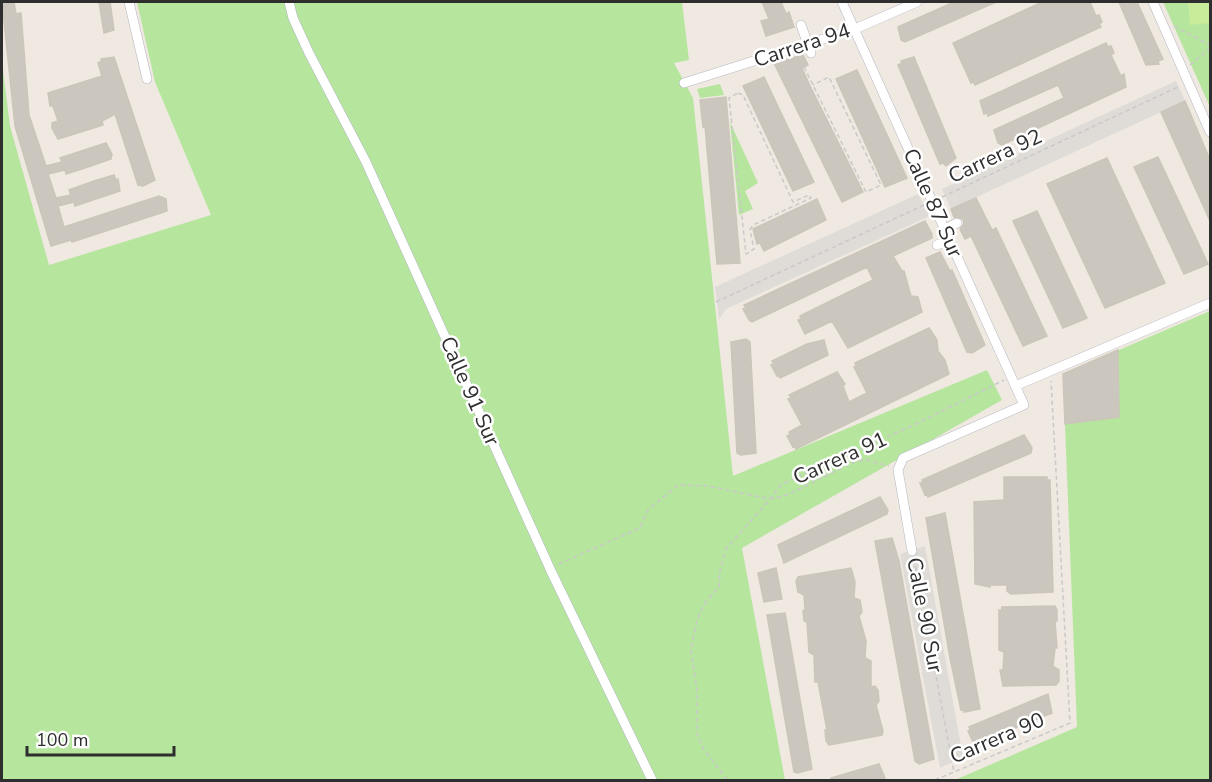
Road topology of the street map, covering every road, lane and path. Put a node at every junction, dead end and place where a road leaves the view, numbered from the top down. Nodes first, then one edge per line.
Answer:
1 (129, 2) edge
2 (289, 2) edge
3 (842, 2) edge
4 (917, 2) edge
5 (1153, 2) edge
6 (1160, 18) junction
7 (801, 25) dead end
8 (855, 29) junction
9 (1210, 45) edge
10 (810, 48) junction
11 (1210, 48) edge
12 (804, 67) dead end
13 (1183, 70) junction
14 (147, 79) dead end
15 (1189, 82) junction
16 (684, 83) dead end
17 (813, 85) junction
18 (738, 93) joint
19 (1210, 132) edge
20 (932, 201) junction
21 (957, 223) dead end
22 (945, 229) junction
23 (950, 240) junction
24 (937, 245) dead end
25 (716, 302) dead end
26 (1210, 303) edge
27 (1051, 371) junction
28 (1011, 377) junction
29 (1015, 386) junction
30 (1024, 405) joint
31 (856, 451) junction
32 (862, 460) junction
33 (898, 470) junction
34 (770, 499) junction
35 (912, 551) joint
36 (551, 571) junction
37 (954, 773) junction
38 (651, 780) edge
39 (727, 780) edge
40 (935, 780) edge

1 - 14 street
2 - 36 street, Calle 91 Sur
3 - 8 street, Calle 87 Sur
4 - 8 street, Carrera 94
5 - 6 street
6 - 9 path
6 - 13 street
7 - 10 street
8 - 10 street, Carrera 94
8 - 20 street, Calle 87 Sur
10 - 16 street, Carrera 94
11 - 13 path
12 - 17 path
13 - 15 street
15 - 19 street
15 - 20 path, Carrera 92
17 - 17 path
18 - 18 path
20 - 22 street, Calle 87 Sur
20 - 25 path, Carrera 92
21 - 22 street
22 - 23 street, Calle 87 Sur
23 - 24 street
23 - 28 street, Calle 87 Sur
26 - 27 street
27 - 29 street
27 - 37 path, Carrera 90
28 - 29 street, Calle 87 Sur
28 - 31 path, Carrera 91
29 - 30 street, Calle 87 Sur
30 - 33 street, Carrera 91
31 - 32 path
31 - 34 path, Carrera 91
32 - 33 path
32 - 34 path
33 - 35 street, Calle 90 Sur
34 - 36 path, Carrera 91
34 - 39 path
35 - 37 path, Calle 90 Sur
36 - 38 street, Calle 91 Sur
37 - 40 path, Carrera 90

